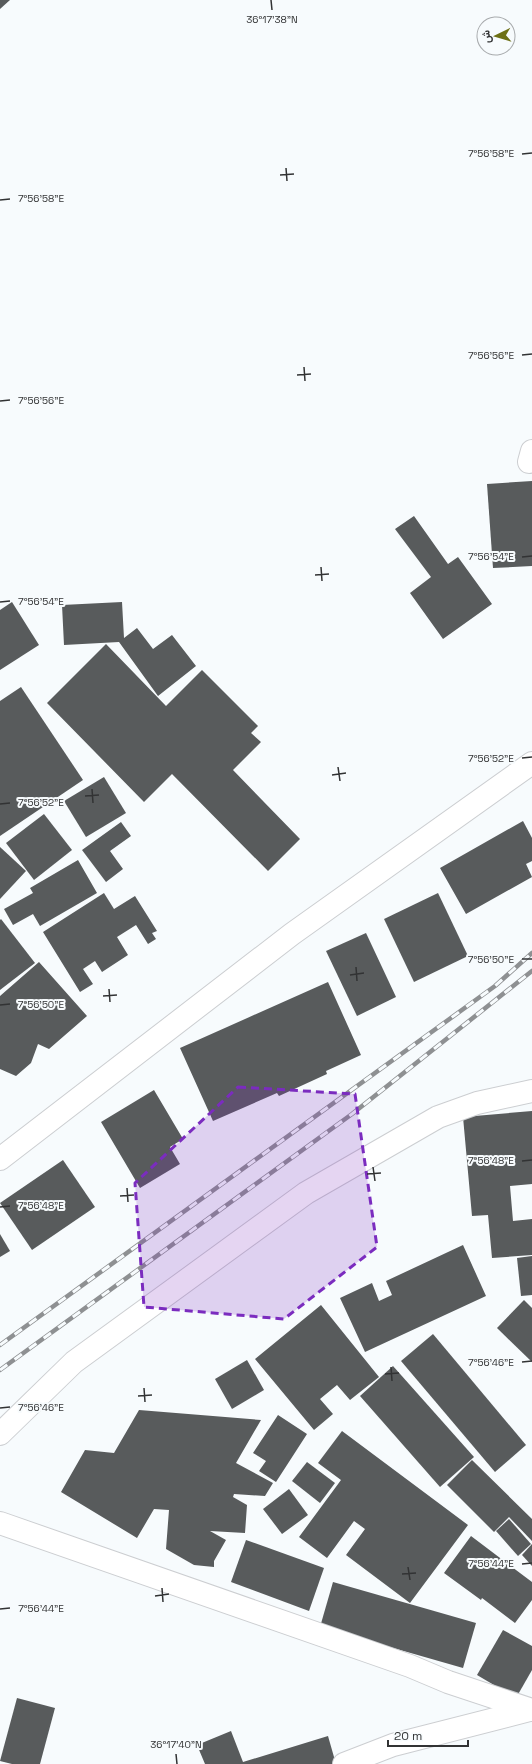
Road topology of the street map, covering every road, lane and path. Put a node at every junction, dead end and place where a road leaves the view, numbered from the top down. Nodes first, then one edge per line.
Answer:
1 (532, 763) edge
2 (532, 1091) edge
3 (0, 1159) edge
4 (0, 1434) edge
5 (0, 1523) edge
6 (531, 1710) edge
7 (344, 1764) edge

1 - 3 street
2 - 4 street
5 - 6 street
6 - 7 street

